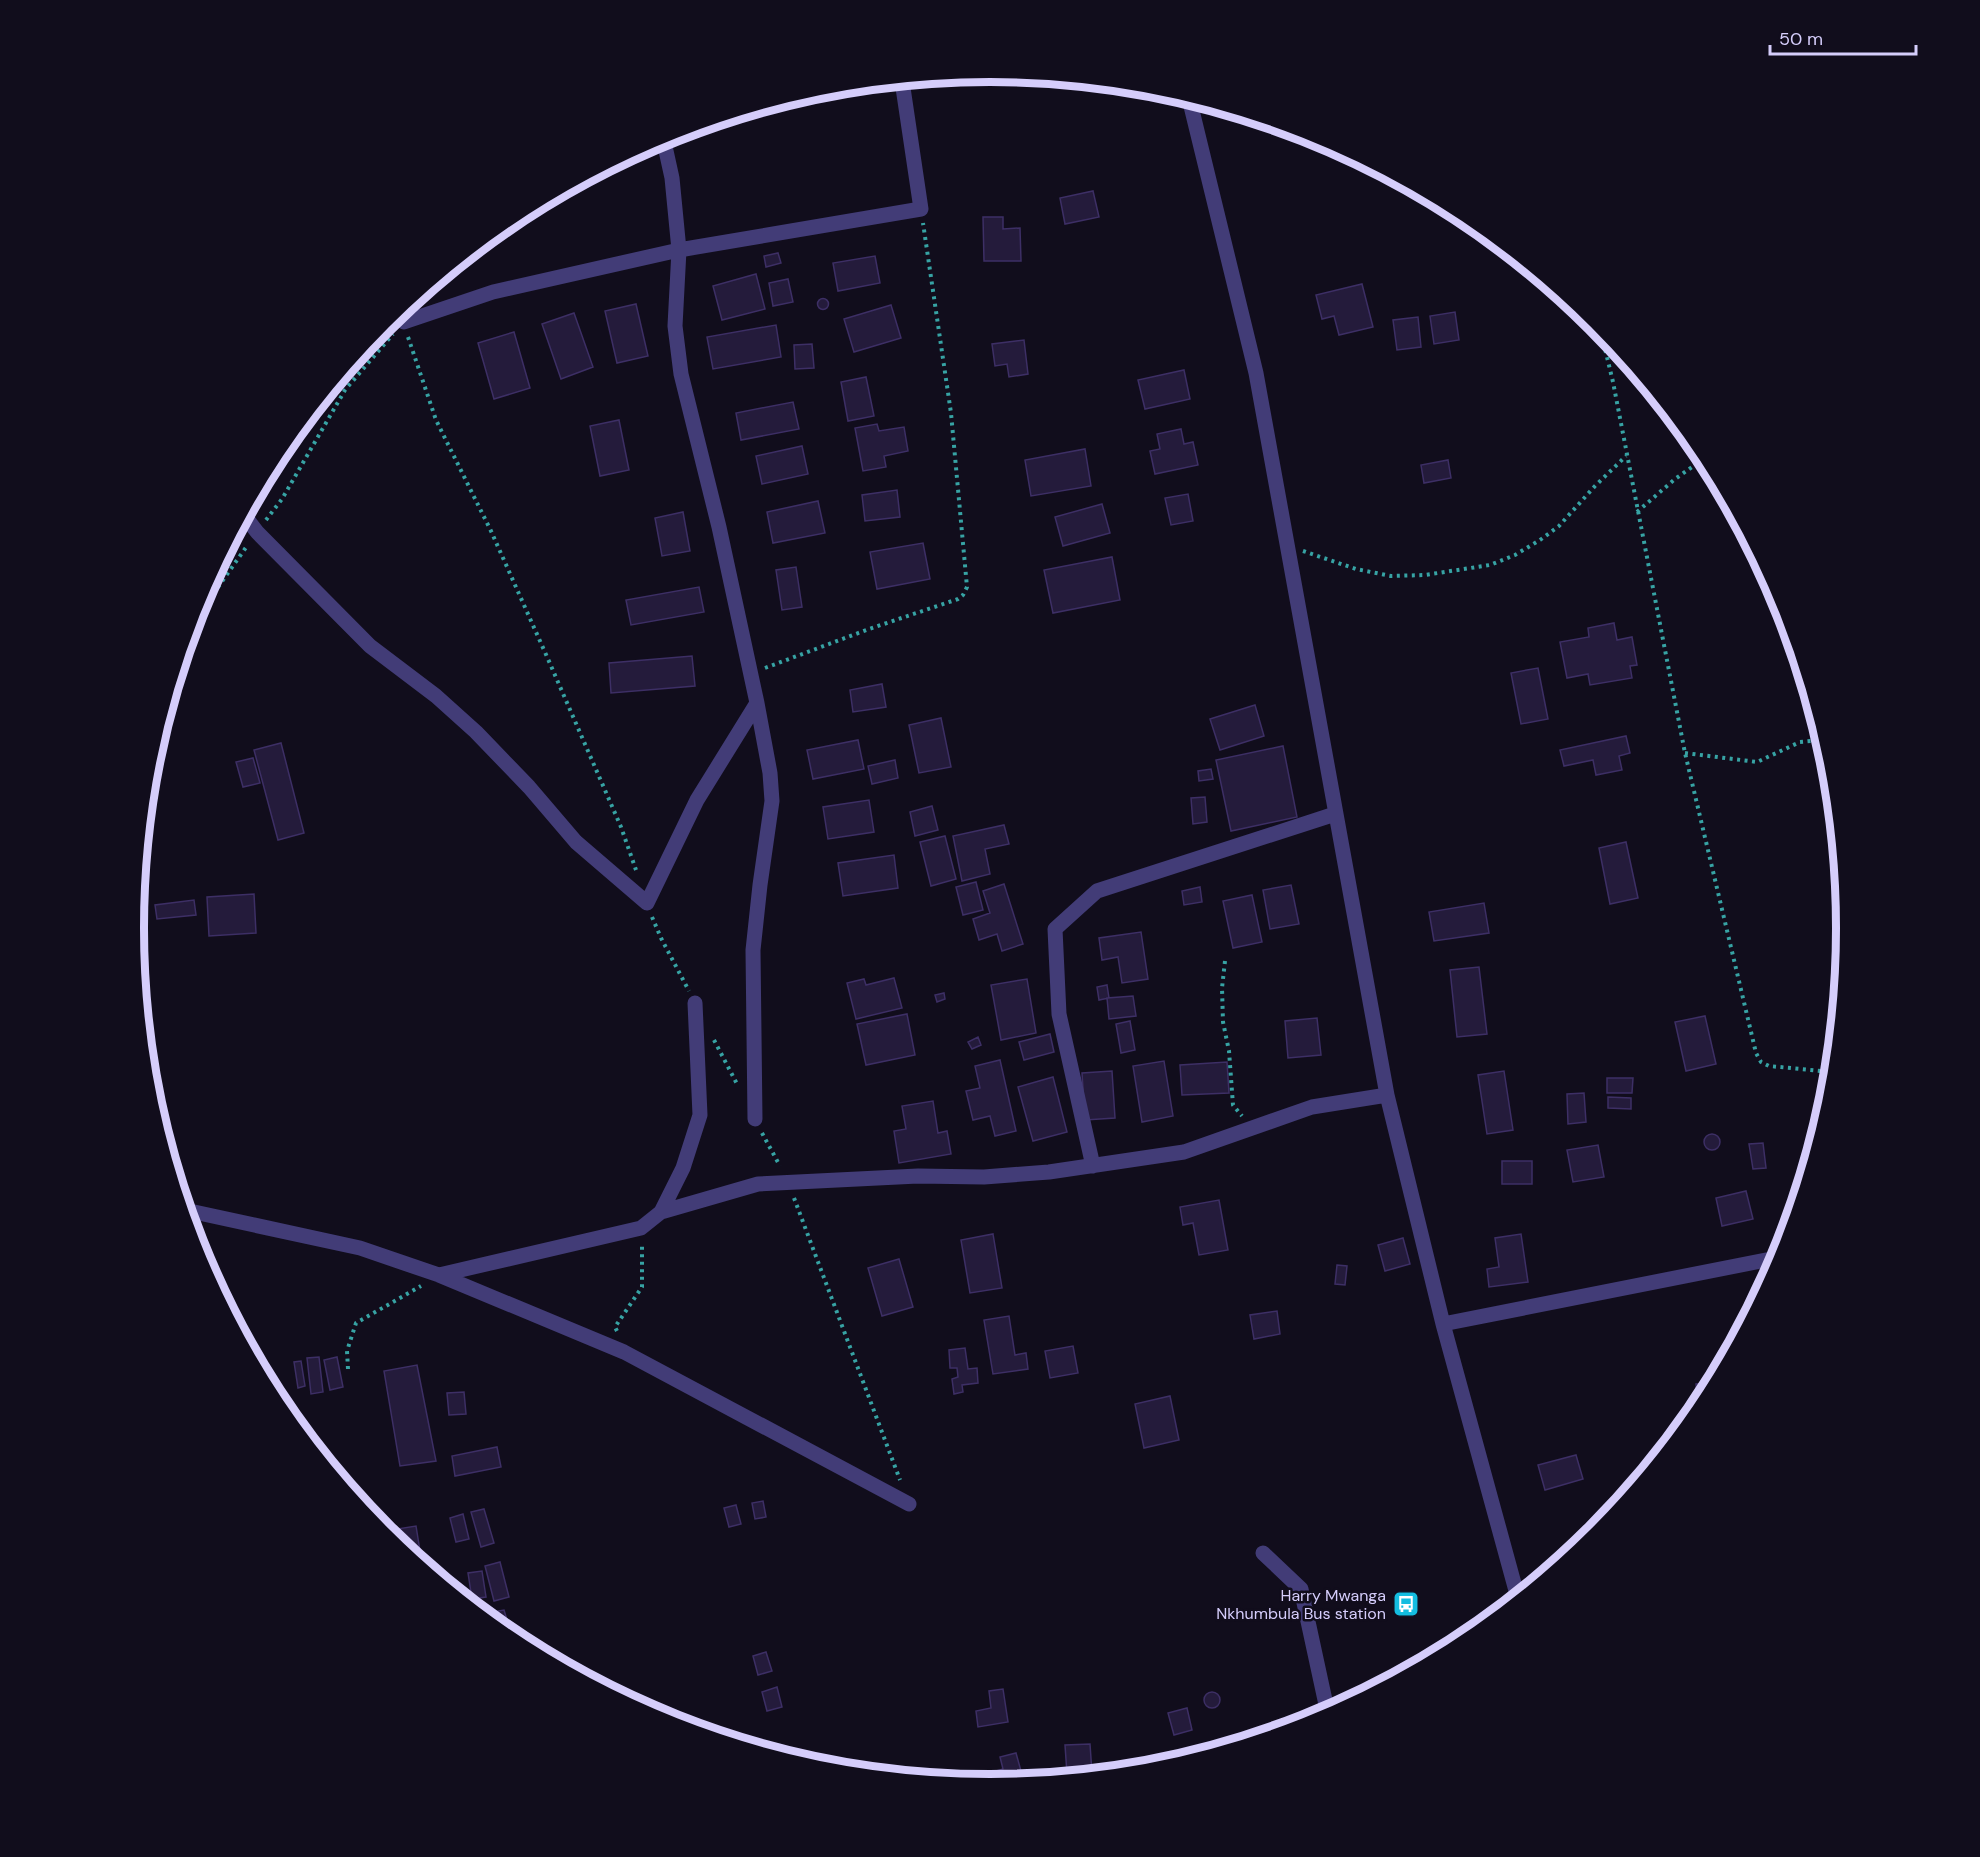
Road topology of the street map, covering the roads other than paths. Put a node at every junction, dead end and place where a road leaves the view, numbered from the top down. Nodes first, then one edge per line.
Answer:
1 (903, 87) edge
2 (1192, 107) edge
3 (665, 147) edge
4 (679, 250) junction
5 (404, 322) road end
6 (248, 521) edge
7 (757, 703) junction
8 (1335, 814) junction
9 (695, 1003) dead end
10 (1387, 1095) junction
11 (755, 1119) dead end
12 (1093, 1166) junction
13 (193, 1212) edge
14 (661, 1212) junction
15 (1769, 1259) edge
16 (439, 1275) junction
17 (1443, 1324) junction
18 (909, 1504) dead end
19 (1263, 1553) dead end
20 (1516, 1591) edge
21 (1326, 1705) edge

1 - 4 street
2 - 8 street
3 - 4 street
4 - 5 street
4 - 7 street
6 - 7 street
7 - 11 street
8 - 10 street
8 - 12 street
9 - 14 street
10 - 12 street
10 - 17 street
12 - 14 street
13 - 16 street
14 - 16 street
15 - 17 street
16 - 18 street
17 - 20 street
19 - 21 street

